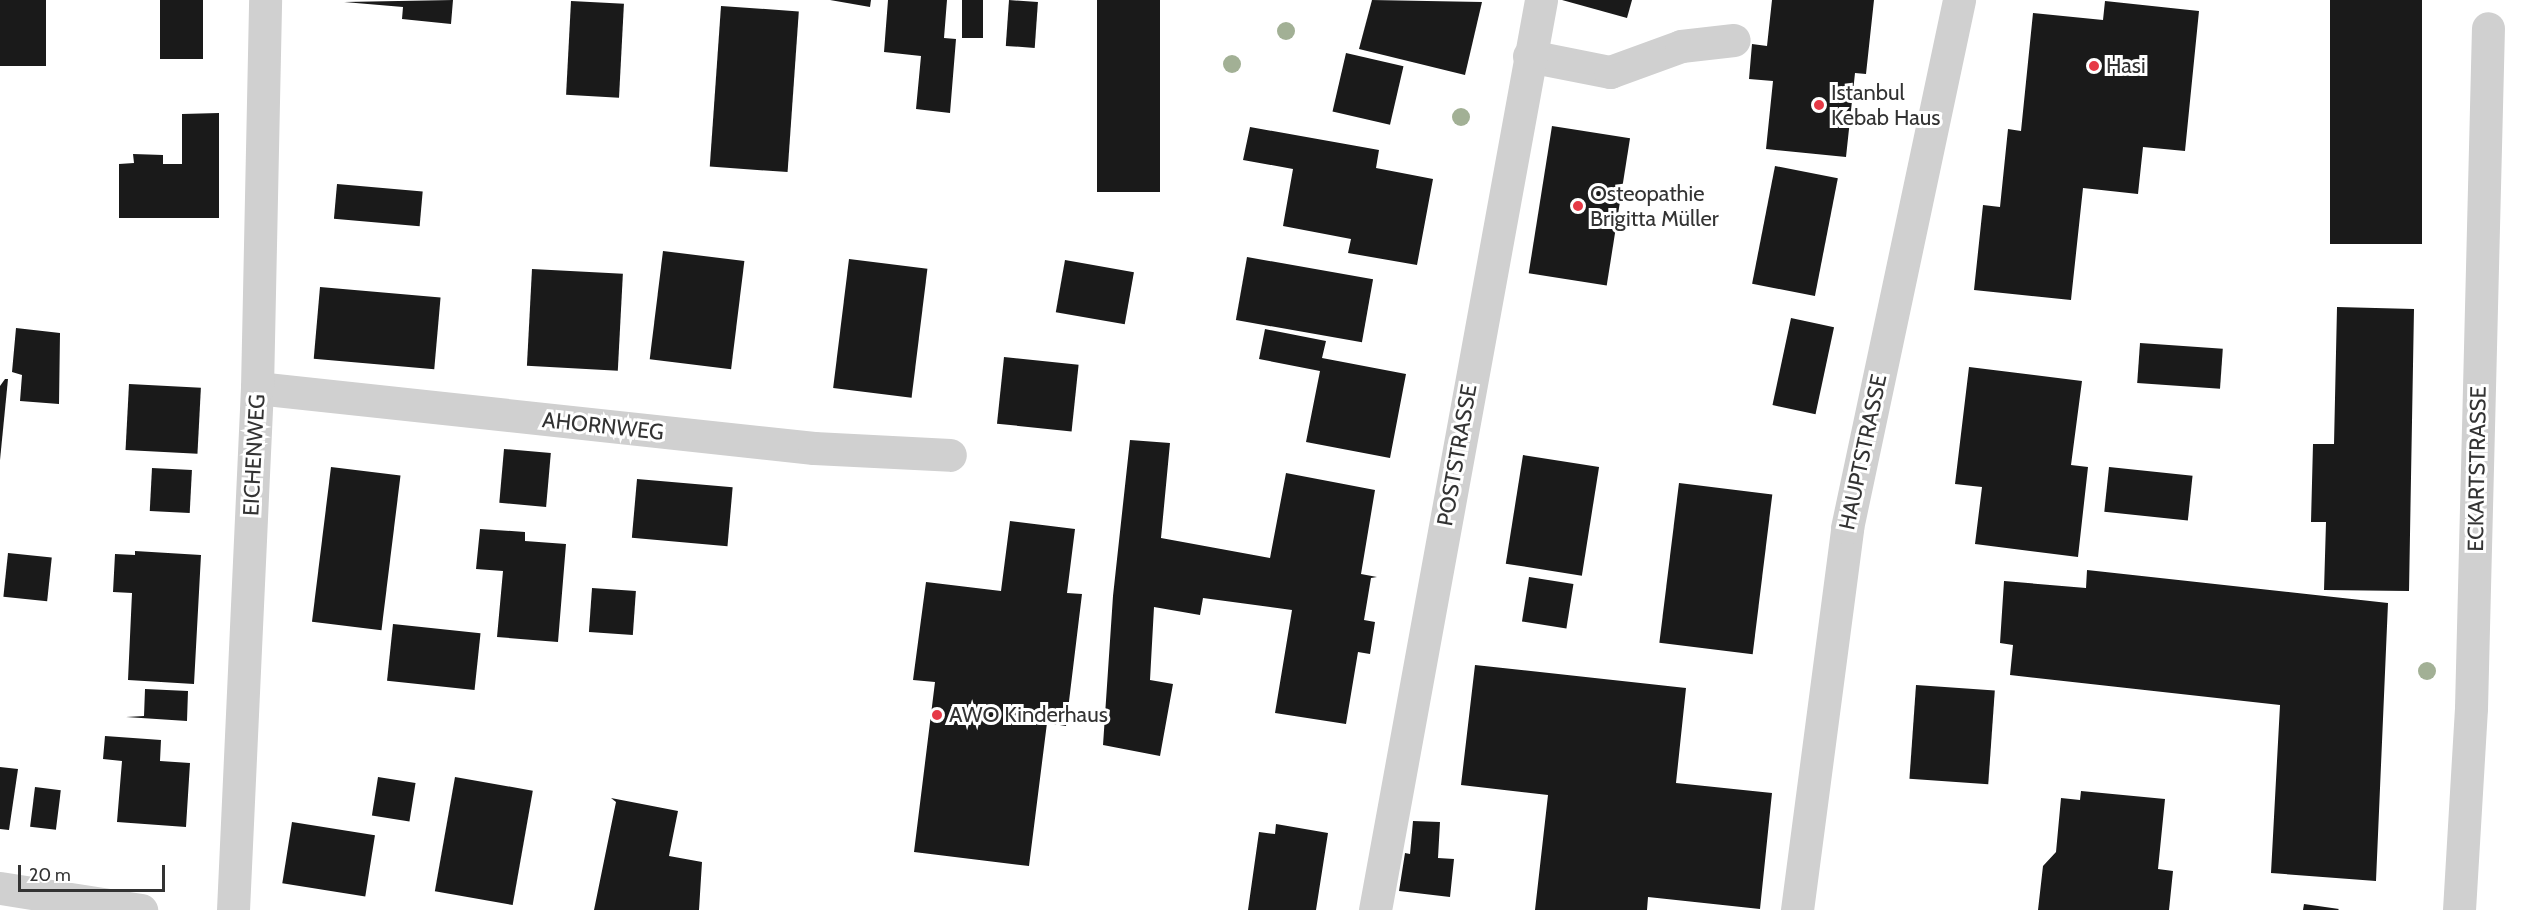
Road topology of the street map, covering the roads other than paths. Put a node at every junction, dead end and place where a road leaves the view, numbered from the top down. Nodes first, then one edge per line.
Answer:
1 (265, 0) edge
2 (1541, 0) edge
3 (1959, 0) edge
4 (2488, 28) dead end
5 (1734, 40) dead end
6 (1529, 56) junction
7 (257, 388) junction
8 (950, 455) dead end
9 (0, 888) edge
10 (141, 910) edge
11 (233, 910) edge
12 (1375, 910) edge
13 (1797, 910) edge
14 (2459, 910) edge

1 - 7 street, EICHENWEG
2 - 6 street, POSTSTRASSE
3 - 13 street, HAUPTSTRASSE
4 - 14 street, ECKARTSTRASSE
5 - 6 street
6 - 12 street, POSTSTRASSE
7 - 8 street, AHORNWEG
7 - 11 street, EICHENWEG
9 - 10 street

